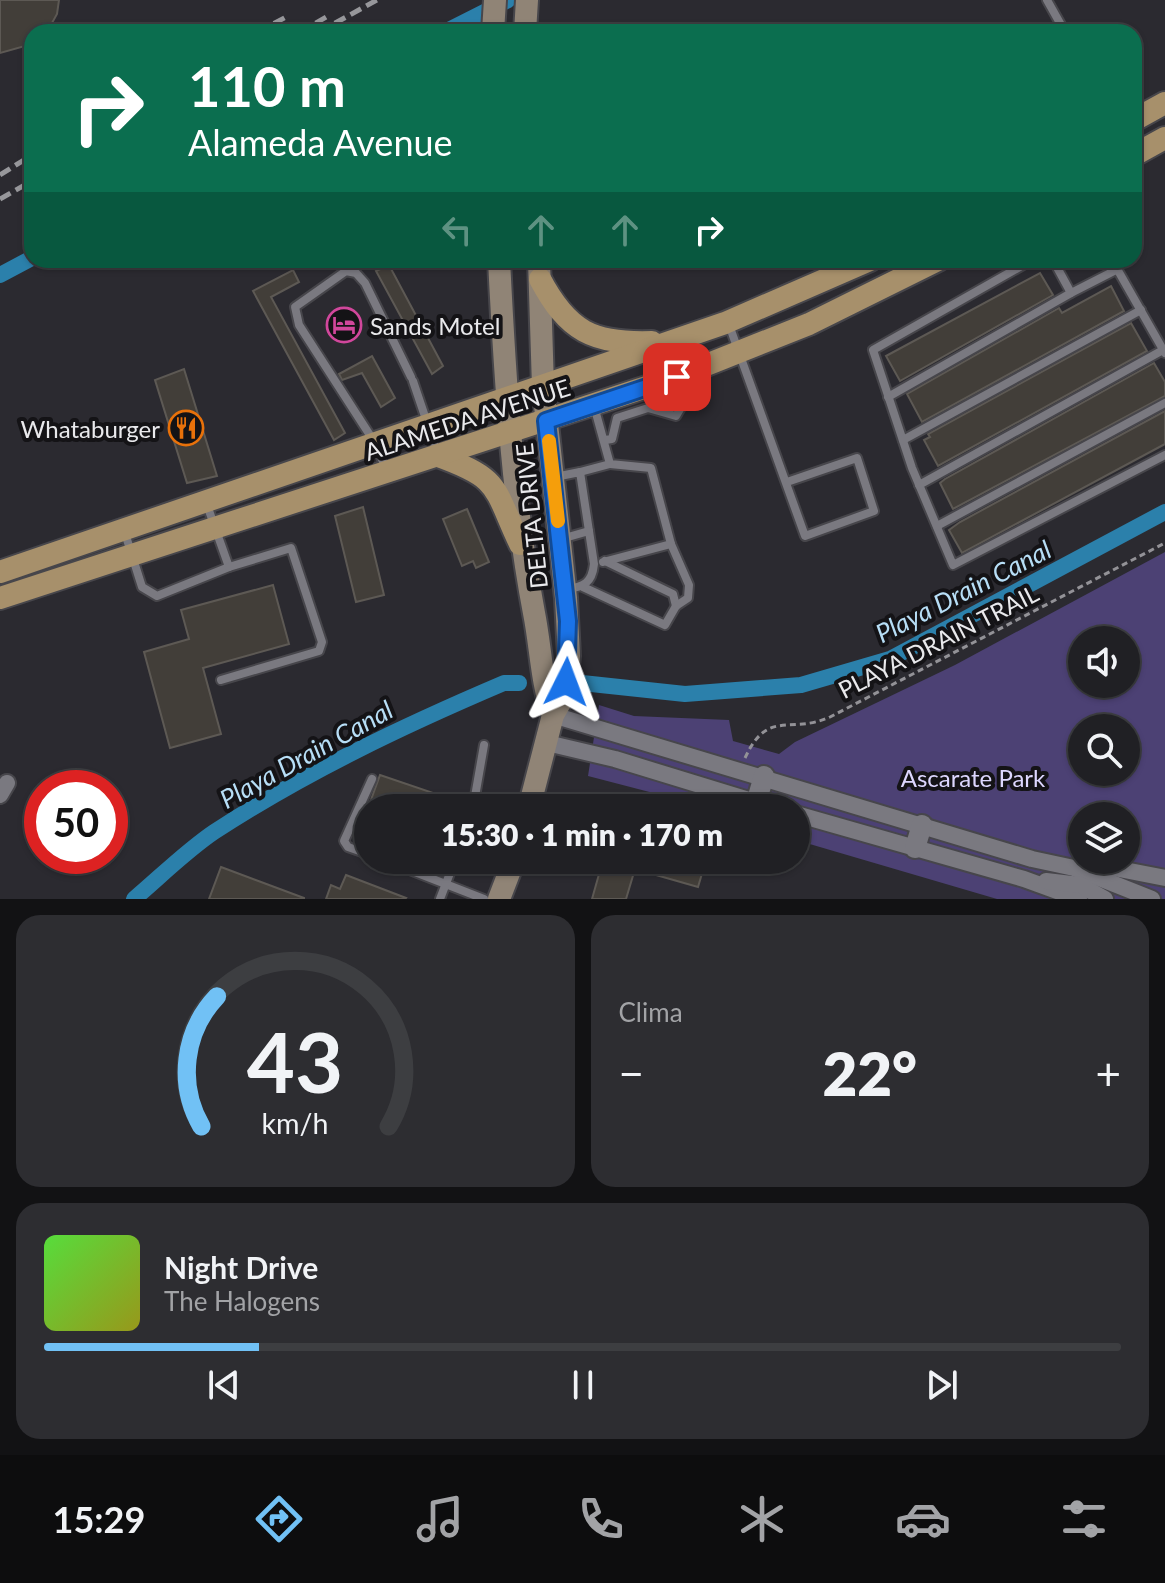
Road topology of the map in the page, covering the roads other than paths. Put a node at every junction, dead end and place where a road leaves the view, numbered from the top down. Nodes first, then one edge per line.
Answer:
1 (495, 0) edge
2 (527, 0) edge
3 (1047, 0) edge
4 (494, 24) edge
5 (526, 24) edge
6 (1060, 24) edge
7 (1165, 103) edge
8 (1142, 116) edge
9 (1165, 138) edge
10 (1142, 151) edge
11 (499, 268) edge
12 (852, 268) edge
13 (922, 268) edge
14 (1018, 268) edge
15 (1057, 268) edge
16 (1118, 269) joint
17 (540, 270) edge
18 (1071, 293) junction
19 (1141, 310) junction
20 (728, 322) junction
21 (673, 341) junction
22 (739, 350) junction
23 (1164, 352) edge
24 (677, 377) junction
25 (543, 387) junction
26 (888, 397) junction
27 (506, 398) junction
28 (1165, 403) edge
29 (594, 405) junction
30 (676, 416) junction
31 (546, 421) junction
32 (429, 425) junction
33 (671, 425) dead end
34 (509, 433) junction
35 (624, 438) dead end
36 (608, 440) junction
37 (903, 440) junction
38 (375, 443) junction
39 (1165, 455) edge
40 (438, 456) junction
41 (610, 464) junction
42 (387, 472) junction
43 (580, 472) junction
44 (553, 478) junction
45 (787, 482) junction
46 (919, 485) junction
47 (206, 501) junction
48 (937, 526) junction
49 (215, 528) junction
50 (124, 529) junction
51 (589, 531) junction
52 (560, 539) junction
53 (520, 544) junction
54 (671, 544) junction
55 (131, 556) junction
56 (605, 561) junction
57 (594, 564) junction
58 (229, 567) junction
59 (0, 572) edge
60 (572, 591) junction
61 (0, 598) edge
62 (531, 600) junction
63 (676, 606) junction
64 (221, 680) dead end
65 (553, 715) junction
66 (547, 743) junction
67 (484, 745) dead end
68 (764, 776) junction
69 (372, 779) dead end
70 (365, 794) edge
71 (475, 794) edge
72 (533, 794) edge
73 (730, 794) edge
74 (765, 794) edge
75 (810, 818) edge
76 (354, 819) edge
77 (922, 825) junction
78 (915, 848) junction
79 (354, 849) edge
80 (1068, 866) edge
81 (422, 874) edge
82 (450, 874) edge
83 (509, 874) edge
84 (1089, 874) edge
85 (1135, 874) edge
86 (1165, 878) edge
87 (1024, 879) junction
88 (446, 883) junction
89 (440, 899) edge
90 (484, 899) edge
91 (499, 899) edge
92 (1079, 899) edge
93 (1105, 899) edge
94 (1152, 899) edge

1 - 4 main road
2 - 5 main road
3 - 6 lane
7 - 8 main road
9 - 10 main road
11 - 27 main road, DELTA DRIVE
12 - 20 main road, ALAMEDA AVENUE
13 - 22 main road, ALAMEDA AVENUE
14 - 26 lane
15 - 18 lane
16 - 18 lane
16 - 19 lane
17 - 21 main road
17 - 25 main road, DELTA DRIVE
18 - 26 lane
19 - 23 lane
19 - 37 lane
20 - 21 main road, ALAMEDA AVENUE
20 - 22 lane
21 - 25 main road, ALAMEDA AVENUE
22 - 24 main road, ALAMEDA AVENUE
22 - 45 lane
23 - 46 lane
24 - 29 main road, ALAMEDA AVENUE
24 - 30 lane
25 - 27 main road, ALAMEDA AVENUE
25 - 31 main road, DELTA DRIVE
26 - 37 lane
27 - 32 main road, ALAMEDA AVENUE
27 - 34 main road, DELTA DRIVE
28 - 48 lane
29 - 31 main road, ALAMEDA AVENUE
29 - 36 lane
30 - 33 lane
30 - 36 lane
31 - 34 main road, ALAMEDA AVENUE
31 - 44 main road, DELTA DRIVE
32 - 38 main road, ALAMEDA AVENUE
32 - 38 lane
32 - 40 lane
34 - 40 main road, ALAMEDA AVENUE
34 - 53 main road, DELTA DRIVE
35 - 36 lane
36 - 41 lane
37 - 46 lane
38 - 42 lane
38 - 47 main road, ALAMEDA AVENUE
39 - 48 lane
40 - 42 main road, ALAMEDA AVENUE
40 - 53 main road
41 - 43 lane
41 - 54 lane
42 - 49 main road, ALAMEDA AVENUE
43 - 44 lane
43 - 51 lane
44 - 52 main road, DELTA DRIVE
45 - 45 lane
46 - 48 lane
47 - 49 lane
47 - 50 main road, ALAMEDA AVENUE
49 - 55 main road, ALAMEDA AVENUE
49 - 58 lane
50 - 55 lane
50 - 59 main road, ALAMEDA AVENUE
51 - 52 lane
51 - 57 lane
52 - 60 main road, DELTA DRIVE
53 - 62 main road, DELTA DRIVE
54 - 56 lane
54 - 63 lane
55 - 58 lane
55 - 61 main road, ALAMEDA AVENUE
56 - 57 lane
56 - 63 lane
57 - 60 lane
58 - 64 lane
60 - 62 main road
60 - 63 lane
60 - 65 main road, DELTA DRIVE
62 - 65 main road, DELTA DRIVE
65 - 66 main road, DELTA DRIVE
65 - 68 street
66 - 72 main road, DELTA DRIVE
66 - 73 street
67 - 71 lane
68 - 74 street
68 - 77 street
69 - 70 lane
75 - 78 street
76 - 79 lane
77 - 78 street
77 - 80 street
78 - 87 street
81 - 88 lane
82 - 88 lane
83 - 91 main road
84 - 94 street
85 - 86 street
87 - 92 street
87 - 93 street
88 - 89 lane
88 - 90 lane

